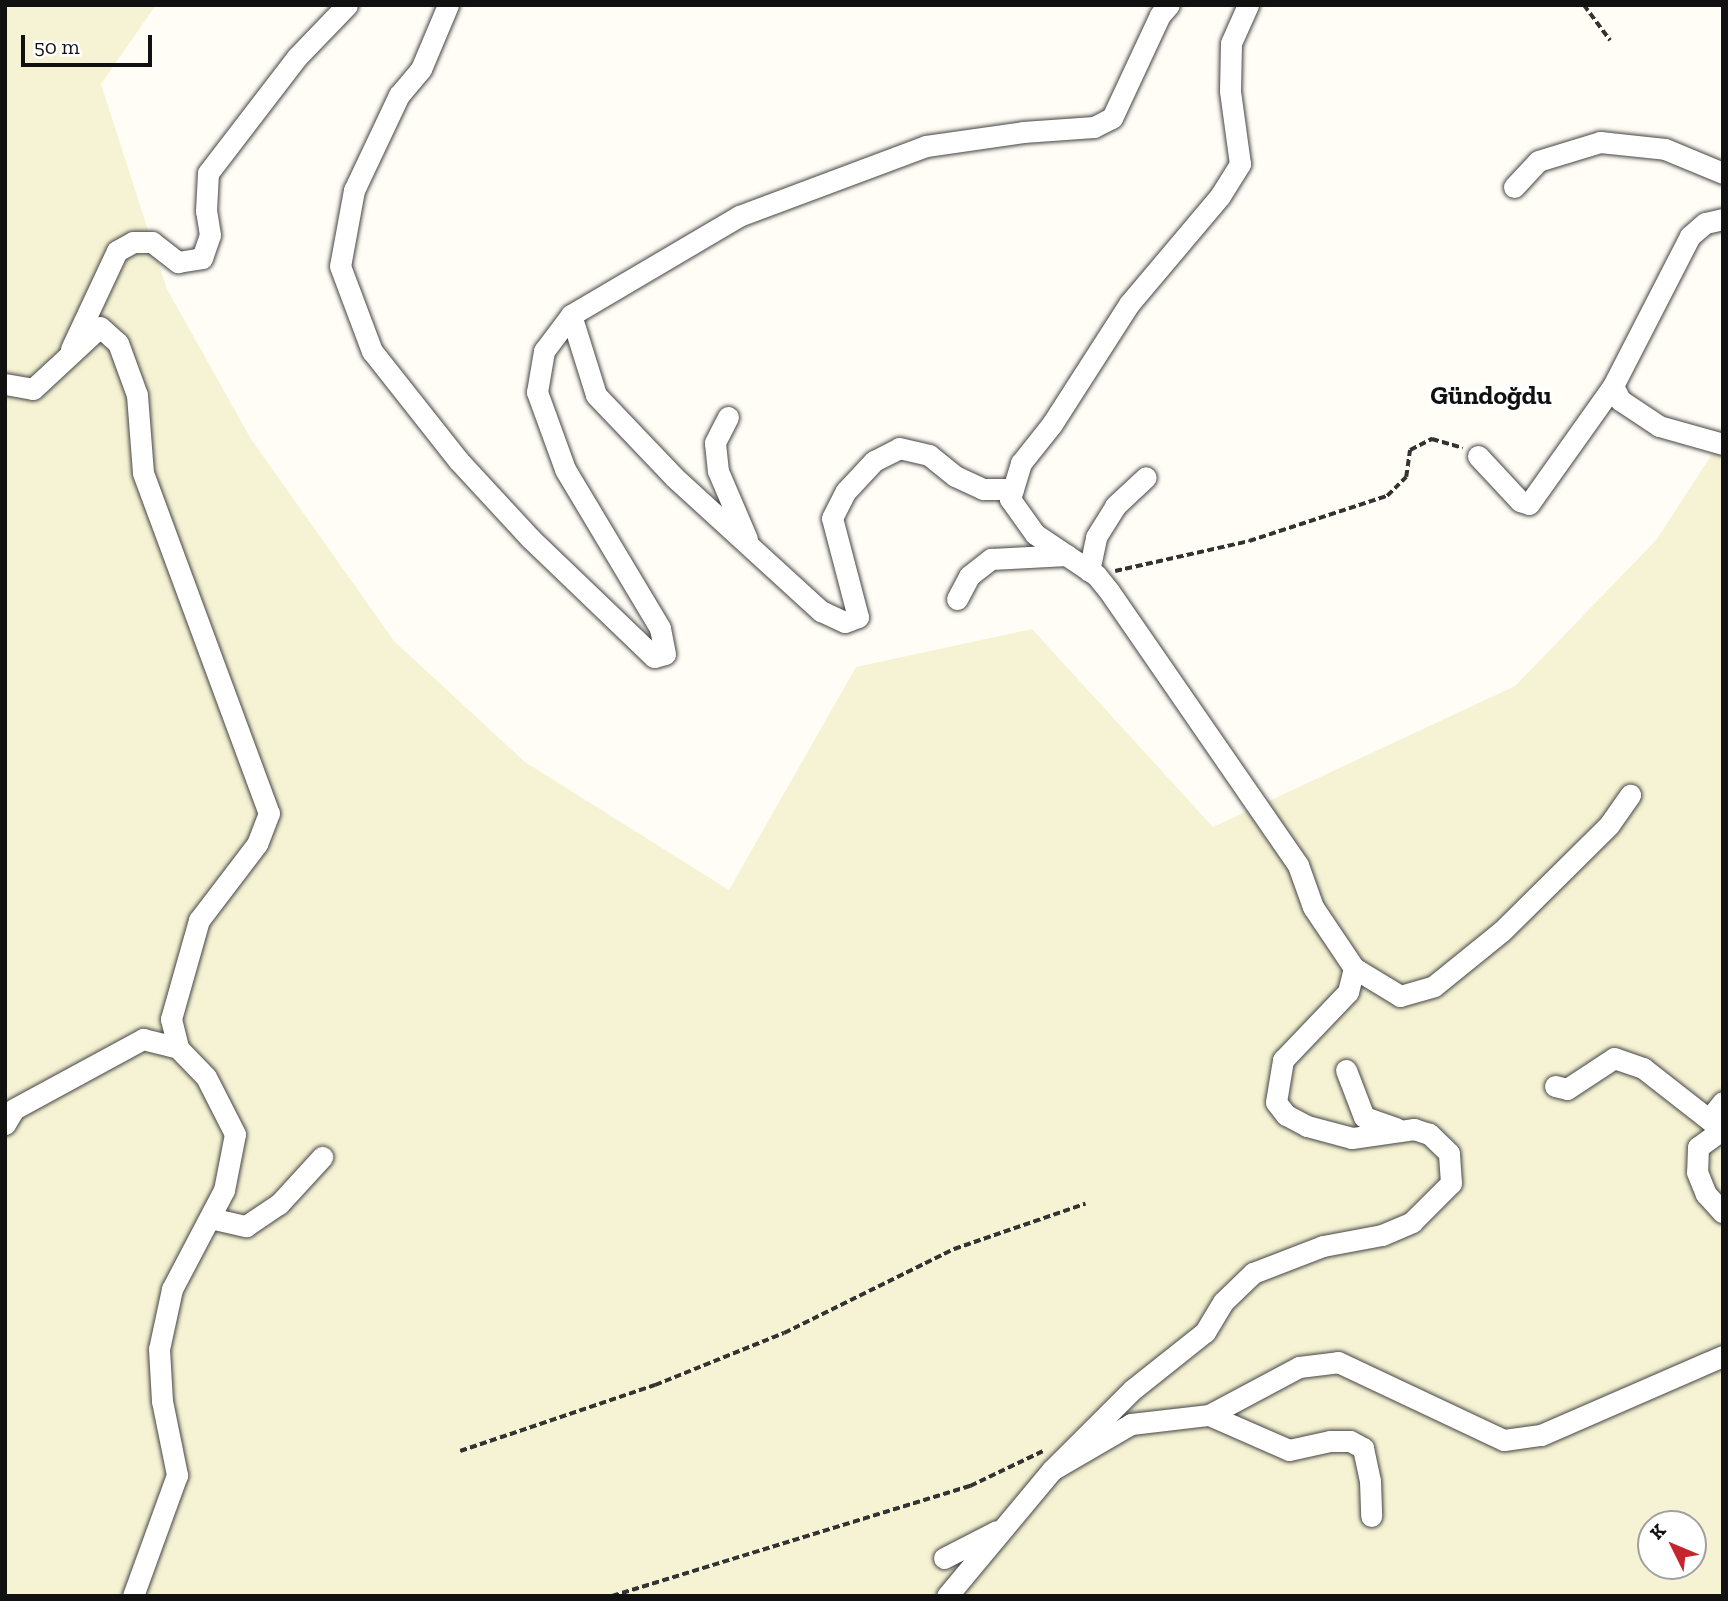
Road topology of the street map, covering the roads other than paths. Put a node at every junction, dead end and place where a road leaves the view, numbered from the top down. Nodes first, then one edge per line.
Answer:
1 (347, 5) edge
2 (448, 5) edge
3 (1169, 5) edge
4 (1248, 5) edge
5 (1723, 173) edge
6 (1514, 187) dead end
7 (1723, 219) edge
8 (571, 315) junction
9 (67, 358) junction
10 (5, 384) edge
11 (1613, 386) junction
12 (728, 417) dead end
13 (1723, 444) edge
14 (1478, 456) road end
15 (1146, 477) dead end
16 (1013, 489) junction
17 (751, 547) junction
18 (1066, 555) junction
19 (1093, 573) junction
20 (957, 599) dead end
21 (1630, 795) dead end
22 (1354, 968) junction
23 (178, 1048) junction
24 (1346, 1070) dead end
25 (1555, 1086) dead end
26 (1723, 1102) edge
27 (5, 1124) edge
28 (1718, 1126) edge
29 (1405, 1130) junction
30 (322, 1157) dead end
31 (1723, 1213) edge
32 (210, 1218) junction
33 (1723, 1356) edge
34 (1209, 1415) junction
35 (1052, 1470) junction
36 (1371, 1516) dead end
37 (1008, 1525) junction
38 (944, 1558) dead end
39 (133, 1596) edge
40 (947, 1596) edge

1 - 9 street
2 - 8 street
3 - 8 street
4 - 16 street
5 - 6 street
7 - 11 street
8 - 17 street
9 - 10 street
9 - 23 street
11 - 13 street
11 - 14 street
12 - 17 street
15 - 19 street
16 - 17 street
16 - 18 street
18 - 19 street
18 - 20 street
19 - 22 street
21 - 22 street
22 - 29 street
23 - 27 street
23 - 32 street
24 - 29 street
25 - 28 street
26 - 28 street
28 - 31 street
29 - 35 street
30 - 32 street
32 - 39 street
33 - 34 street
34 - 35 street
34 - 36 street
35 - 37 street
37 - 38 street
37 - 40 street

